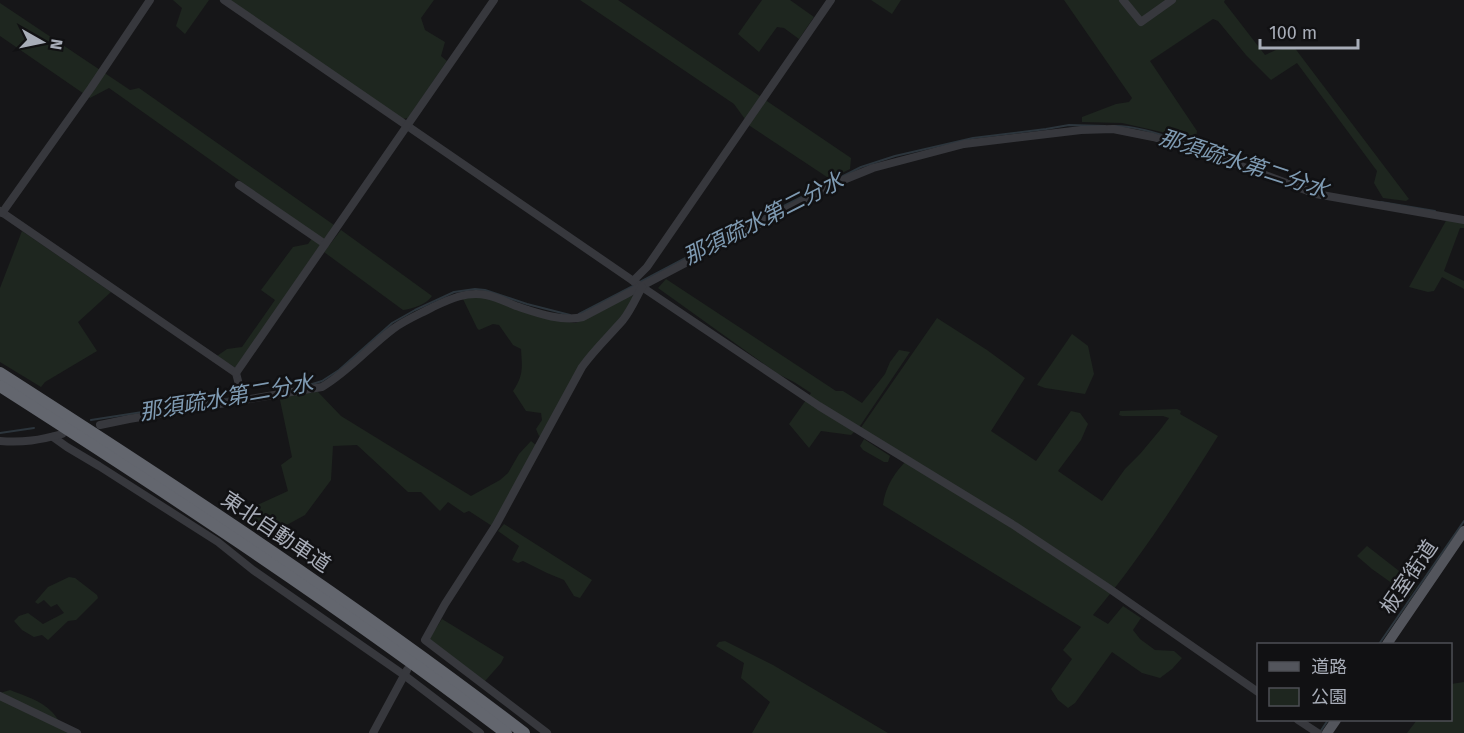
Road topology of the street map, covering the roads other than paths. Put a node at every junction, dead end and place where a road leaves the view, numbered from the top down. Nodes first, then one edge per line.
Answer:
1 (150, 0) edge
2 (224, 0) edge
3 (494, 0) edge
4 (831, 0) edge
5 (1123, 0) edge
6 (1172, 0) edge
7 (407, 124) junction
8 (239, 185) dead end
9 (1, 212) edge
10 (1464, 220) edge
11 (325, 243) junction
12 (633, 281) junction
13 (642, 287) junction
14 (0, 373) edge
15 (236, 374) junction
16 (0, 386) edge
17 (243, 400) junction
18 (100, 425) dead end
19 (62, 434) dead end
20 (53, 437) junction
21 (0, 441) edge
22 (1464, 531) edge
23 (1388, 643) edge
24 (406, 673) junction
25 (1257, 691) edge
26 (0, 696) edge
27 (1300, 721) edge
28 (77, 733) edge
29 (373, 733) edge
30 (480, 733) edge
31 (506, 733) edge
32 (524, 733) edge
33 (547, 733) edge
34 (1318, 733) edge

1 - 9 street
2 - 7 street
3 - 7 street
4 - 12 street
5 - 6 street
7 - 11 street
7 - 12 street
8 - 11 street
9 - 15 street
10 - 13 street
11 - 15 street
12 - 13 street
13 - 17 street
13 - 25 street
13 - 33 street
14 - 32 highway, 東北自動車道
15 - 17 street
16 - 31 highway, 東北自動車道
17 - 18 street
19 - 20 street
20 - 21 street
20 - 24 street
22 - 23 main road, 板室街道
24 - 29 street
24 - 30 street
26 - 28 street
27 - 34 street

